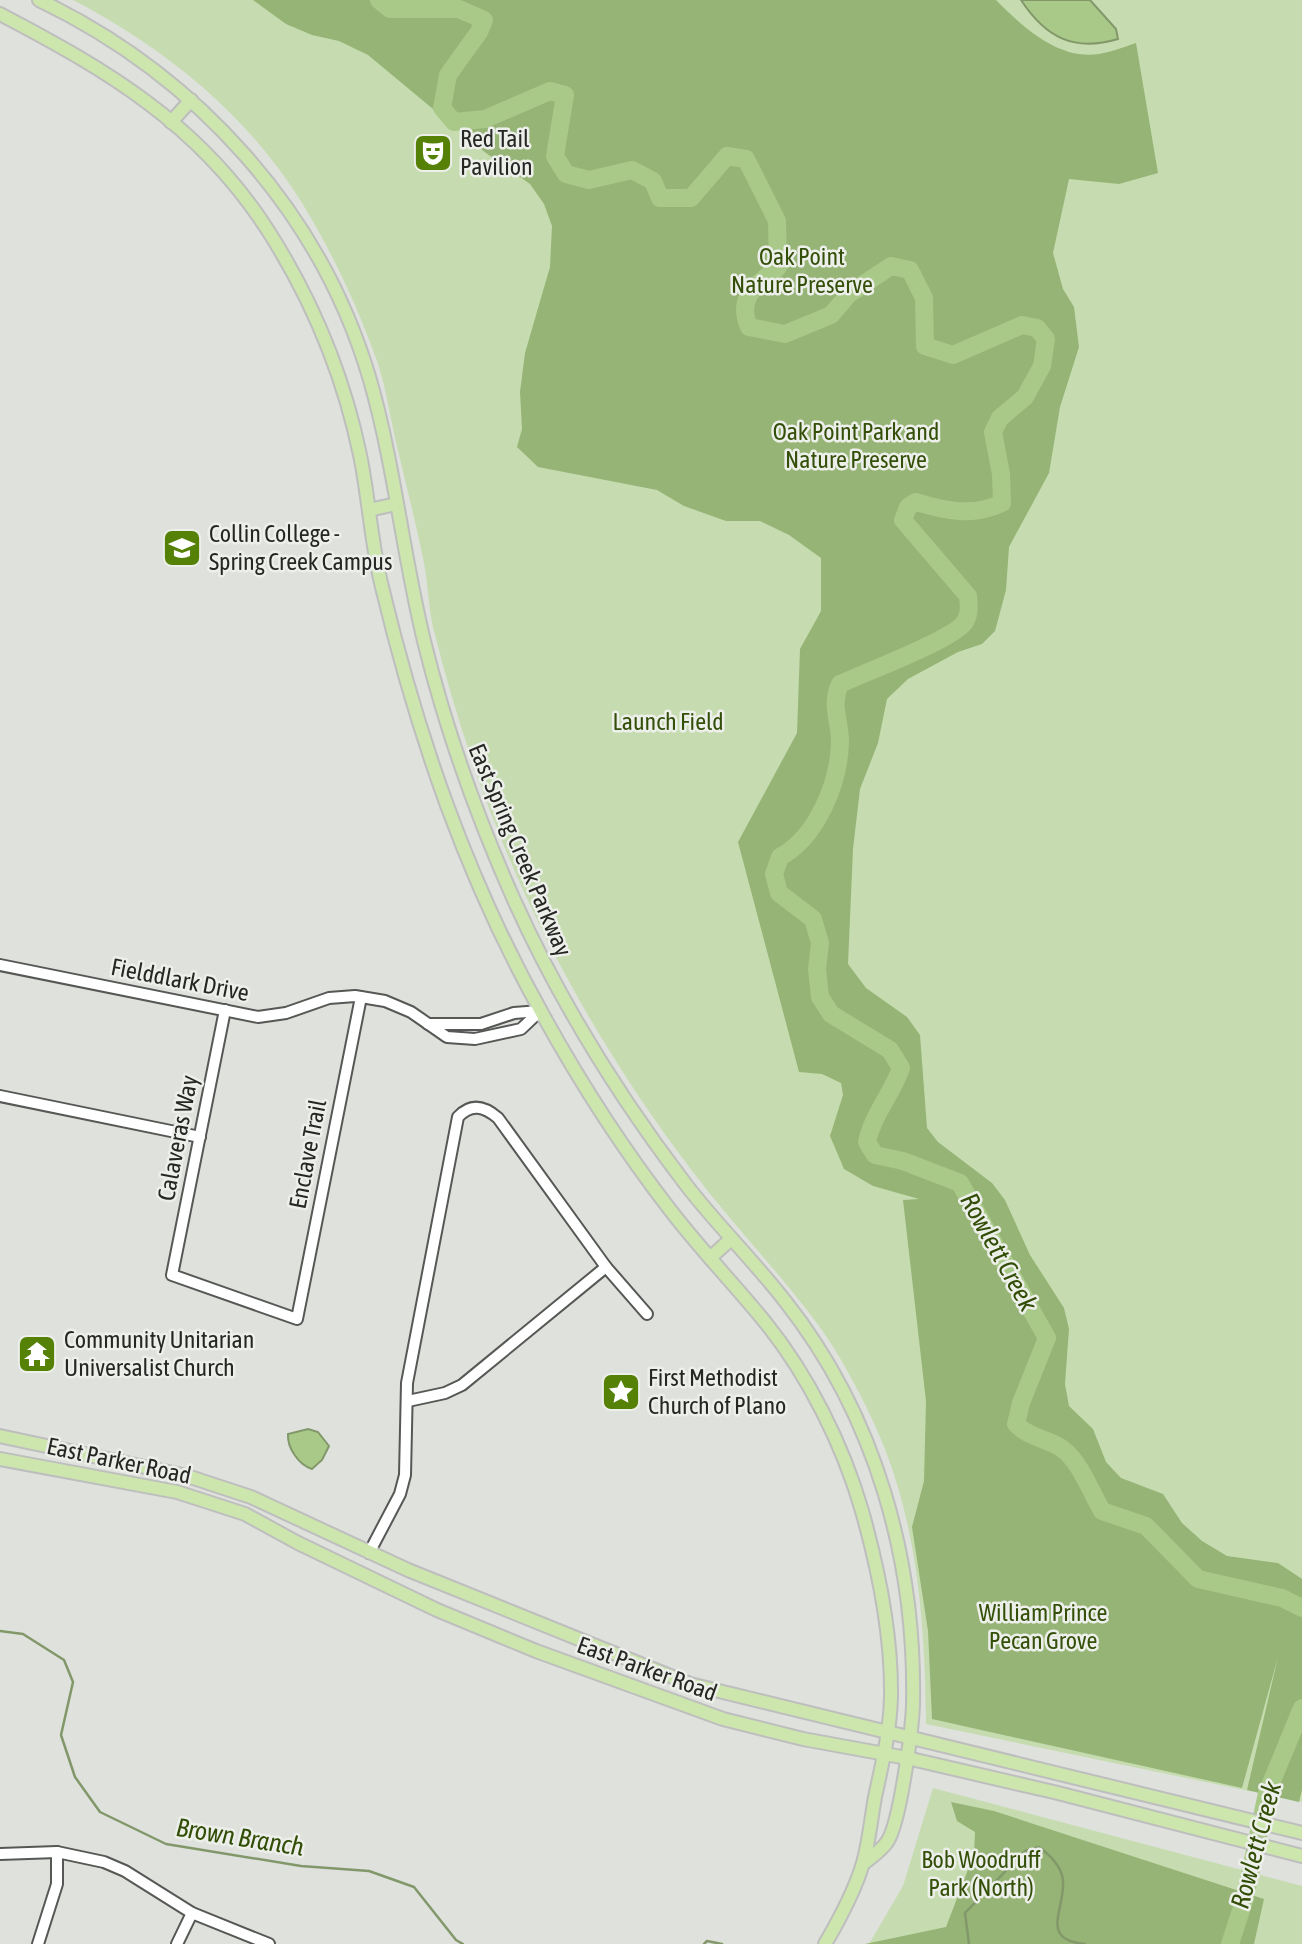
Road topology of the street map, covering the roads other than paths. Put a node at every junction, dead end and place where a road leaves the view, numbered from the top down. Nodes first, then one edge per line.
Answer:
1 (39, 0) edge
2 (0, 14) edge
3 (191, 100) junction
4 (171, 122) junction
5 (397, 504) junction
6 (369, 510) junction
7 (0, 965) edge
8 (361, 998) junction
9 (562, 998) junction
10 (225, 1010) junction
11 (540, 1011) junction
12 (428, 1024) junction
13 (0, 1096) edge
14 (200, 1137) junction
15 (731, 1239) junction
16 (710, 1258) junction
17 (606, 1267) junction
18 (172, 1275) joint
19 (647, 1314) dead end
20 (408, 1401) junction
21 (0, 1436) edge
22 (102, 1458) junction
23 (0, 1459) edge
24 (100, 1475) junction
25 (195, 1479) junction
26 (190, 1496) junction
27 (251, 1497) junction
28 (245, 1514) junction
29 (369, 1553) junction
30 (360, 1573) junction
31 (603, 1651) junction
32 (593, 1672) junction
33 (887, 1731) junction
34 (912, 1737) junction
35 (884, 1754) junction
36 (907, 1758) junction
37 (1302, 1833) edge
38 (57, 1852) junction
39 (0, 1854) edge
40 (1302, 1856) edge
41 (863, 1865) junction
42 (192, 1913) junction
43 (38, 1944) edge
44 (177, 1944) edge
45 (269, 1944) edge
46 (825, 1944) edge

1 - 3 main road, East Spring Creek Parkway
2 - 4 main road, East Spring Creek Parkway
3 - 4 main road
3 - 5 main road, East Spring Creek Parkway
4 - 6 main road, East Spring Creek Parkway
5 - 6 main road
5 - 9 main road, East Spring Creek Parkway
6 - 11 main road, East Spring Creek Parkway
7 - 10 street, Fielddlark Drive
8 - 10 street, Fielddlark Drive
8 - 12 street, Fielddlark Drive
8 - 18 street, Enclave Trail
9 - 11 main road
9 - 15 main road, East Spring Creek Parkway
10 - 14 street, Calaveras Way
11 - 12 street, Fielddlark Drive
11 - 12 street, Fielddlark Drive
11 - 16 main road, East Spring Creek Parkway
13 - 14 street
14 - 18 street, Calaveras Way
15 - 16 main road
15 - 34 main road, East Spring Creek Parkway
16 - 33 main road, East Spring Creek Parkway
17 - 19 street
17 - 20 street
17 - 20 street
20 - 29 street
21 - 22 main road, East Parker Road
22 - 24 main road
22 - 25 main road, East Parker Road
23 - 24 main road, East Parker Road
24 - 26 main road, East Parker Road
25 - 26 main road
25 - 27 main road, East Parker Road
26 - 28 main road, East Parker Road
27 - 28 main road
27 - 29 main road, East Parker Road
28 - 30 main road, East Parker Road
29 - 30 main road
29 - 31 main road, East Parker Road
30 - 32 main road, East Parker Road
31 - 32 main road
31 - 33 main road, East Parker Road
32 - 35 main road, East Parker Road
33 - 34 main road, East Parker Road
33 - 35 main road, East Spring Creek Parkway
34 - 36 main road, East Spring Creek Parkway
34 - 37 main road, East Parker Road
35 - 36 main road, East Parker Road
35 - 41 main road, East Spring Creek Parkway
36 - 40 main road, East Parker Road
36 - 41 main road, East Spring Creek Parkway
38 - 39 street
38 - 42 street
38 - 43 street
41 - 46 main road
42 - 44 street
42 - 45 street

